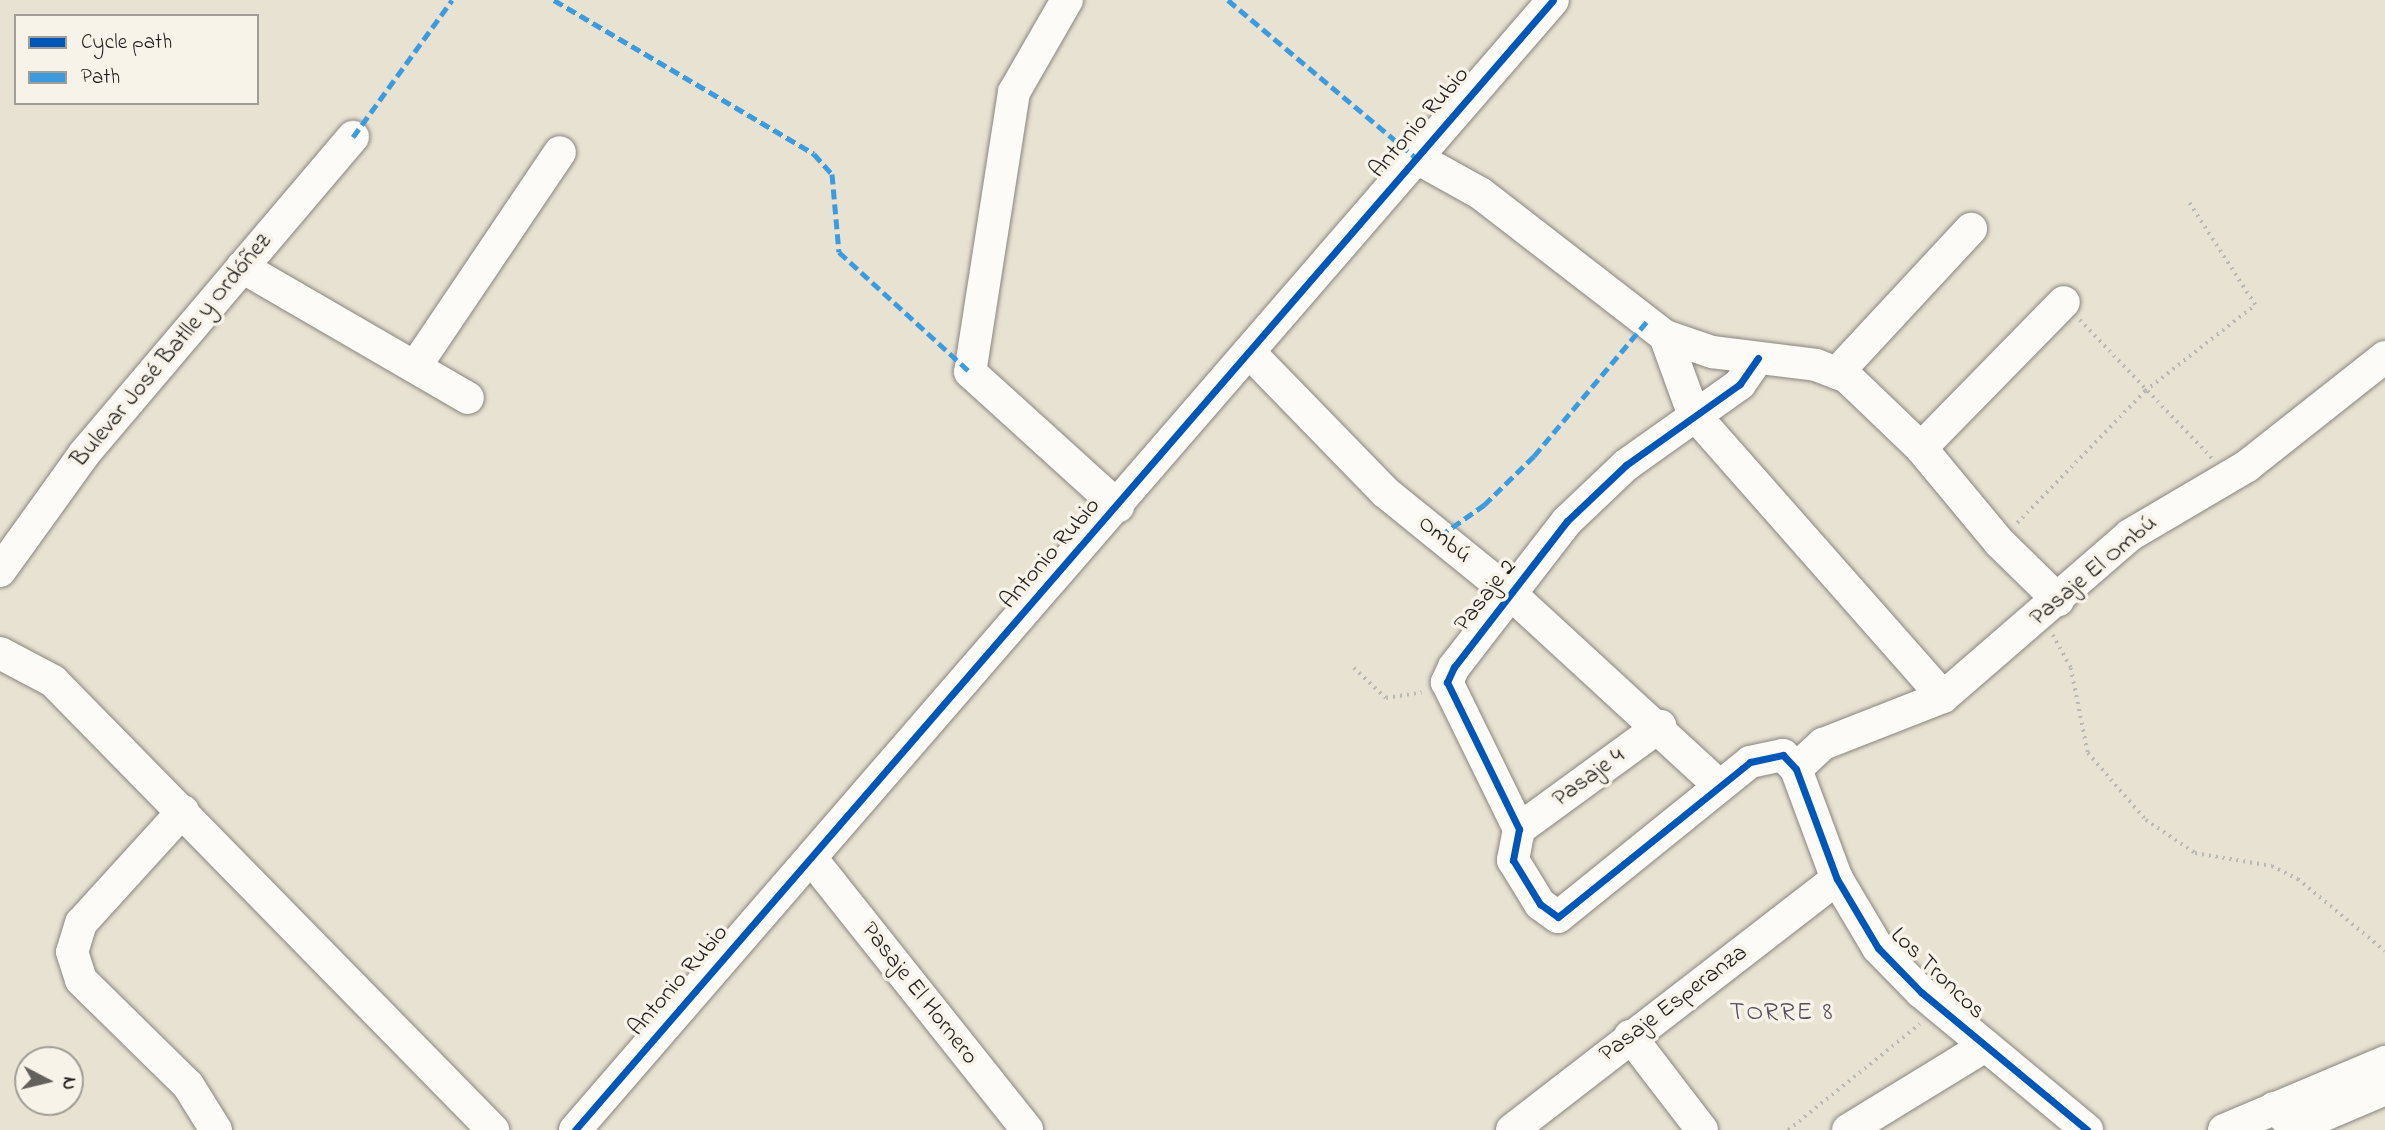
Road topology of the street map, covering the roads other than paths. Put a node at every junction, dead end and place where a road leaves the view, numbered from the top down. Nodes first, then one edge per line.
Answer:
1 (1067, 0) edge
2 (1553, 0) edge
3 (352, 137) dead end
4 (560, 152) dead end
5 (1415, 157) junction
6 (1971, 229) dead end
7 (242, 267) junction
8 (2064, 302) road end
9 (1665, 336) junction
10 (1249, 352) junction
11 (2385, 357) edge
12 (1758, 358) junction
13 (415, 367) junction
14 (1837, 373) junction
15 (468, 398) dead end
16 (1693, 413) junction
17 (1921, 449) junction
18 (1118, 506) junction
19 (0, 571) edge
20 (1512, 595) junction
21 (2050, 607) junction
22 (0, 653) edge
23 (1942, 697) junction
24 (1660, 726) junction
25 (1796, 769) junction
26 (1720, 786) junction
27 (183, 811) junction
28 (1519, 829) junction
29 (811, 858) junction
30 (1837, 879) junction
31 (1630, 1036) junction
32 (1985, 1046) junction
33 (2385, 1062) edge
34 (2385, 1088) edge
35 (2279, 1119) edge
36 (216, 1130) edge
37 (493, 1130) edge
38 (575, 1130) edge
39 (1027, 1130) edge
40 (1512, 1130) edge
41 (1702, 1130) edge
42 (1848, 1130) edge
43 (2087, 1130) edge
44 (2224, 1130) edge

1 - 18 street
2 - 5 street, Antonio Rubio
3 - 7 street, Bulevar José Batlle y Ordóñez
4 - 13 street
5 - 9 street
5 - 10 street, Antonio Rubio
6 - 14 street
7 - 13 street
7 - 19 street, Bulevar José Batlle y Ordóñez
8 - 17 street
9 - 12 street
9 - 16 street
10 - 18 street, Antonio Rubio
10 - 20 street, Ombú
11 - 21 street, Pasaje El Ombú
12 - 14 street
12 - 16 street, Pasaje 2
13 - 15 street
14 - 17 street
16 - 20 street, Pasaje 2
16 - 23 street
17 - 21 street
18 - 29 street, Antonio Rubio
20 - 24 street, Ombú
20 - 28 street, Pasaje 2
21 - 23 street, Pasaje El Ombú
22 - 27 street
23 - 25 street, Pasaje El Ombú
24 - 26 street, Ombú
24 - 28 street, Pasaje 4
25 - 26 street
25 - 30 street, Los Troncos
26 - 28 street
27 - 36 street
27 - 37 street
29 - 38 street, Antonio Rubio
29 - 39 street, Pasaje El Hornero
30 - 31 street, Pasaje Esperanza
30 - 32 street, Los Troncos
31 - 40 street, Pasaje Esperanza
31 - 41 street
32 - 42 street
32 - 43 street, Los Troncos
33 - 35 street
34 - 35 street
35 - 44 street

